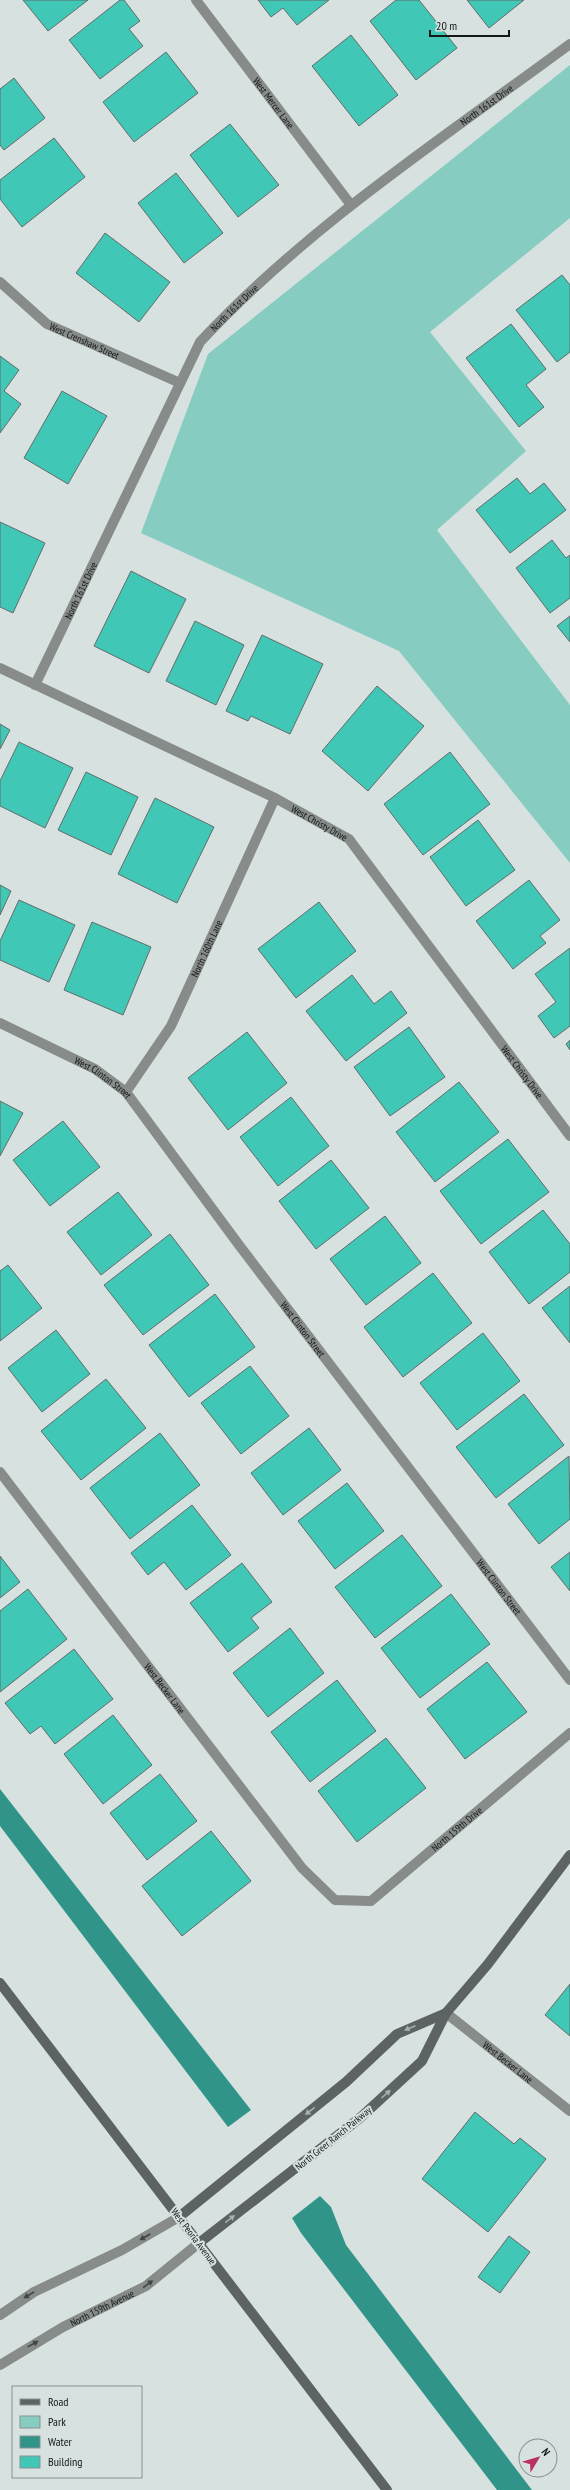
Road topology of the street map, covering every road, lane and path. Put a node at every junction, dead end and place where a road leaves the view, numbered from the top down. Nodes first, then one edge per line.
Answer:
1 (196, 0) edge
2 (570, 44) edge
3 (351, 206) junction
4 (0, 282) edge
5 (180, 383) junction
6 (0, 668) edge
7 (35, 685) junction
8 (275, 798) junction
9 (0, 1023) edge
10 (126, 1092) junction
11 (570, 1136) edge
12 (0, 1472) edge
13 (570, 1680) edge
14 (570, 1733) edge
15 (570, 1855) edge
16 (335, 1900) joint
17 (0, 1983) edge
18 (446, 2013) junction
19 (570, 2111) edge
20 (179, 2217) junction
21 (199, 2243) junction
22 (0, 2315) edge
23 (0, 2365) edge
24 (387, 2490) edge

1 - 3 street, West Mercer Lane
2 - 3 street, North 161st Drive
3 - 5 street, North 161st Drive
4 - 5 street, West Crenshaw Street
5 - 7 street, North 161st Drive
6 - 7 street, West Christy Drive
7 - 8 street, West Christy Drive
8 - 10 street, North 160th Lane
8 - 11 street, West Christy Drive
9 - 10 street, West Clinton Street
10 - 13 street, West Clinton Street
12 - 16 street, West Becker Lane
14 - 16 street, North 159th Drive
15 - 18 street, North Greer Ranch Parkway
17 - 20 street, West Peoria Avenue
18 - 19 street, West Becker Lane
18 -> 20 street, North Greer Ranch Parkway
21 -> 18 street, North Greer Ranch Parkway
20 - 21 street, West Peoria Avenue
20 -> 22 street
23 -> 21 street, North 159th Avenue
21 - 24 street, West Peoria Avenue

